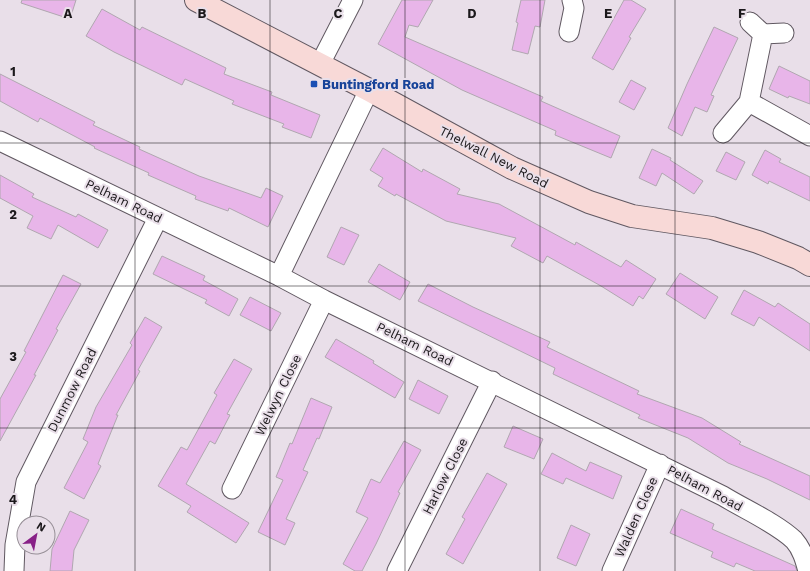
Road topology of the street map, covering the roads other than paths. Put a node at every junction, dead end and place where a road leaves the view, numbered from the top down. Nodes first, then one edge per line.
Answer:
1 (196, 0) edge
2 (354, 0) edge
3 (572, 0) edge
4 (569, 32) dead end
5 (784, 33) dead end
6 (320, 64) junction
7 (370, 90) junction
8 (749, 102) junction
9 (723, 133) dead end
10 (810, 136) edge
11 (0, 141) edge
12 (158, 218) junction
13 (810, 265) edge
14 (279, 276) junction
15 (324, 300) junction
16 (492, 381) junction
17 (660, 464) junction
18 (232, 489) dead end
19 (14, 571) edge
20 (397, 571) edge
21 (612, 571) edge
22 (808, 571) edge

1 - 6 main road, Thelwall New Road
2 - 6 street
3 - 4 street
5 - 8 street
6 - 7 main road, Thelwall New Road
7 - 13 main road, Thelwall New Road
7 - 14 street
8 - 9 street
8 - 10 street
11 - 12 street, Pelham Road
12 - 14 street, Pelham Road
12 - 19 street, Dunmow Road
14 - 15 street, Pelham Road
15 - 16 street, Pelham Road
15 - 18 street, Welwyn Close
16 - 17 street, Pelham Road
16 - 20 street, Harlow Close
17 - 21 street, Walden Close
17 - 22 street, Pelham Road

